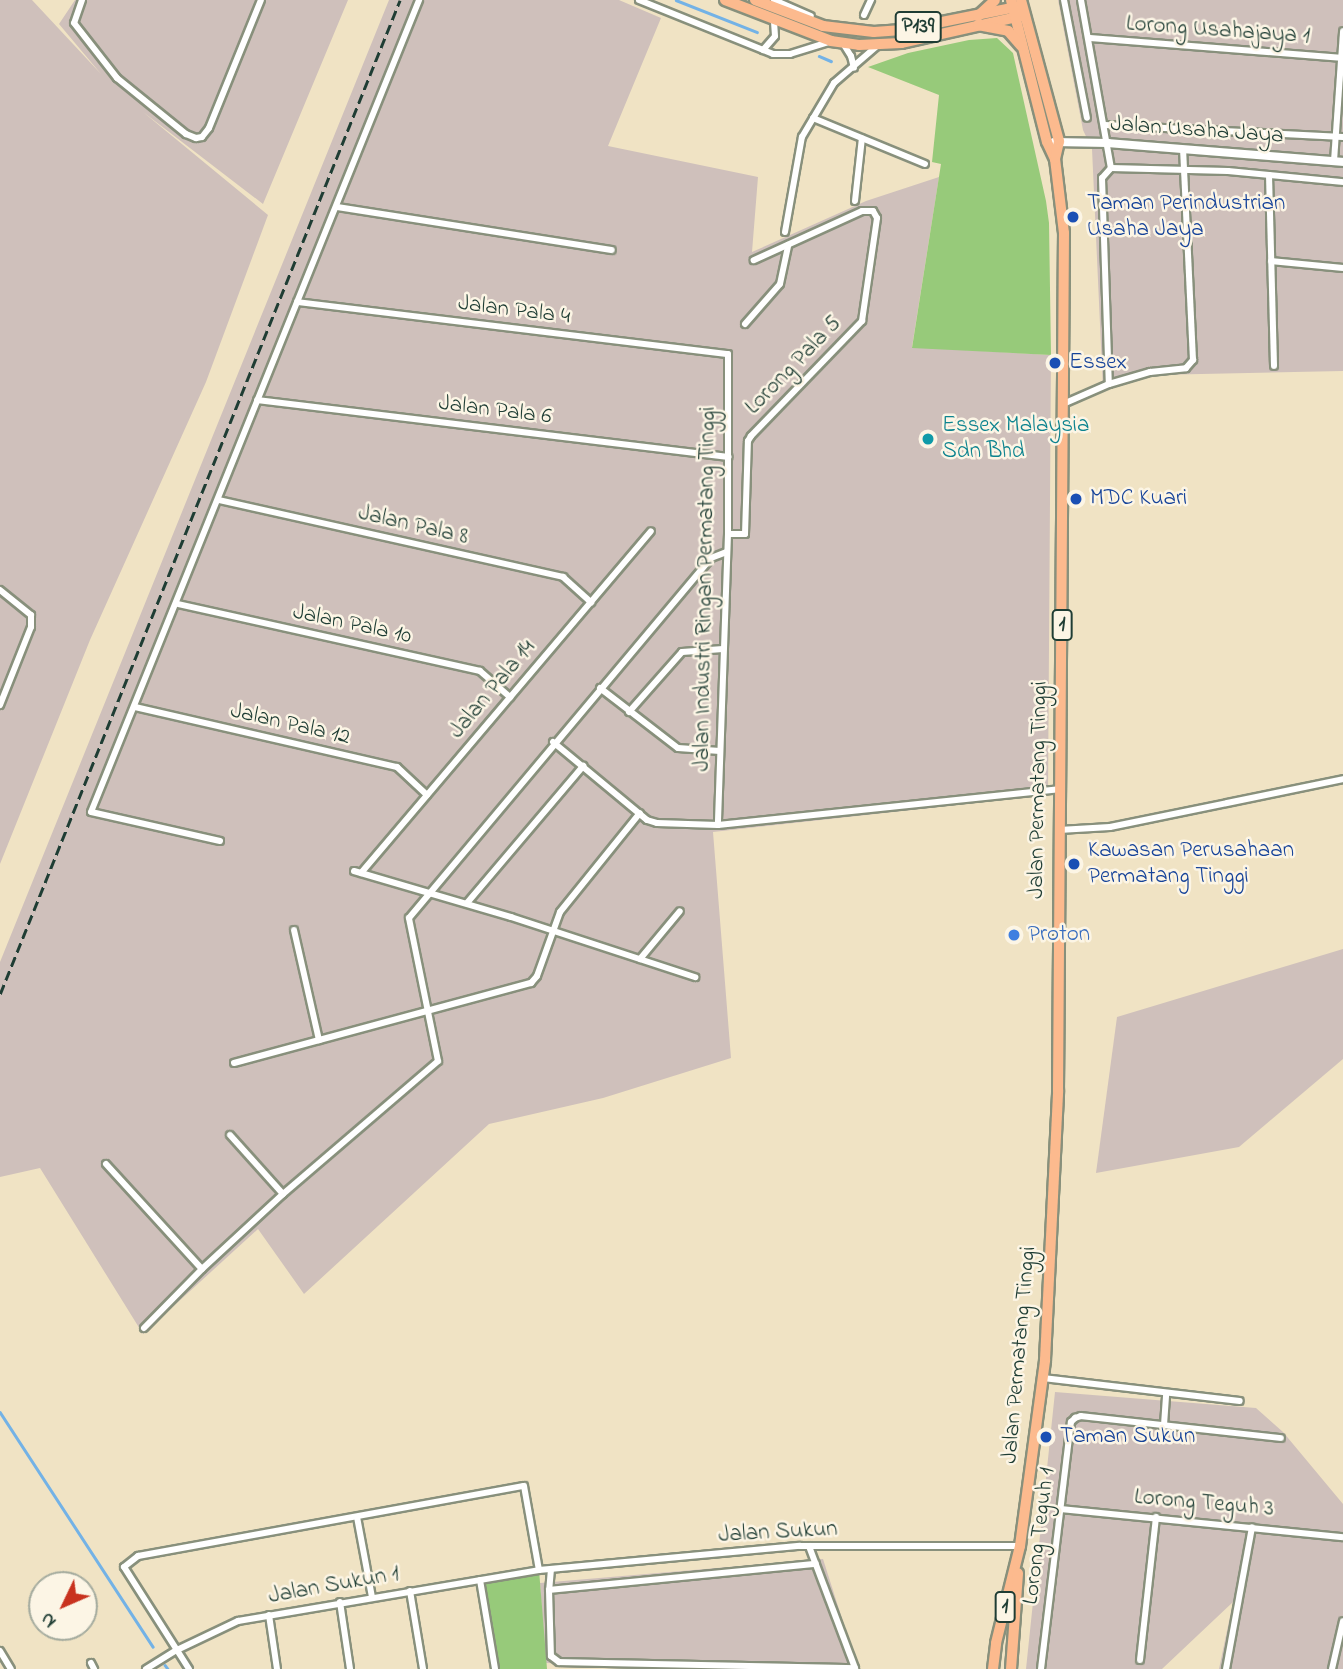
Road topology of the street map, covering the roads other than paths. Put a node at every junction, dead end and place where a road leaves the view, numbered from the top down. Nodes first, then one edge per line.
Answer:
1 (82, 0) edge
2 (261, 0) edge
3 (419, 0) edge
4 (639, 0) edge
5 (725, 0) edge
6 (755, 0) edge
7 (774, 0) edge
8 (871, 0) edge
9 (995, 0) edge
10 (1063, 0) edge
11 (1081, 0) edge
12 (1018, 8) edge
13 (864, 15) dead end
14 (774, 20) junction
15 (978, 21) junction
16 (848, 31) junction
17 (1343, 32) edge
18 (1090, 38) junction
19 (831, 41) junction
20 (843, 44) junction
21 (877, 46) junction
22 (763, 50) junction
23 (1025, 51) junction
24 (1342, 58) edge
25 (854, 68) junction
26 (1098, 81) junction
27 (1082, 83) junction
28 (813, 118) junction
29 (1087, 118) dead end
30 (1105, 125) junction
31 (1339, 137) edge
32 (862, 138) junction
33 (1053, 142) junction
34 (1108, 143) junction
35 (1184, 149) junction
36 (1339, 161) edge
37 (925, 164) dead end
38 (1111, 168) junction
39 (1185, 170) junction
40 (1269, 174) junction
41 (1343, 182) edge
42 (855, 201) dead end
43 (337, 207) junction
44 (785, 232) dead end
45 (788, 245) junction
46 (612, 250) dead end
47 (754, 260) dead end
48 (1271, 261) junction
49 (1343, 268) edge
50 (297, 302) junction
51 (745, 324) dead end
52 (728, 354) joint
53 (1273, 366) dead end
54 (1110, 384) junction
55 (257, 400) junction
56 (1063, 404) junction
57 (729, 457) junction
58 (219, 500) junction
59 (651, 531) dead end
60 (728, 534) junction
61 (727, 552) junction
62 (0, 590) edge
63 (591, 602) junction
64 (178, 604) junction
65 (723, 649) junction
66 (600, 688) junction
67 (510, 697) junction
68 (0, 705) edge
69 (135, 708) junction
70 (629, 712) junction
71 (553, 742) junction
72 (720, 751) junction
73 (583, 766) junction
74 (1343, 779) edge
75 (1061, 789) junction
76 (427, 795) junction
77 (640, 813) junction
78 (718, 825) junction
79 (1059, 830) junction
80 (220, 841) dead end
81 (428, 892) junction
82 (467, 903) junction
83 (680, 911) dead end
84 (294, 930) dead end
85 (553, 930) junction
86 (640, 959) junction
87 (695, 977) dead end
88 (428, 1012) junction
89 (319, 1041) junction
90 (234, 1063) dead end
91 (230, 1135) dead end
92 (106, 1164) dead end
93 (283, 1194) junction
94 (202, 1269) junction
95 (144, 1328) dead end
96 (1043, 1378) junction
97 (1166, 1393) junction
98 (1240, 1401) dead end
99 (1164, 1425) junction
100 (1280, 1438) dead end
101 (1060, 1509) junction
102 (357, 1517) junction
103 (1156, 1517) junction
104 (1252, 1527) junction
105 (1343, 1536) edge
106 (809, 1546) junction
107 (1020, 1546) junction
108 (816, 1564) junction
109 (551, 1569) junction
110 (539, 1570) junction
111 (480, 1580) junction
112 (549, 1590) junction
113 (410, 1591) junction
114 (372, 1597) junction
115 (340, 1602) junction
116 (269, 1615) junction
117 (1343, 1621) edge
118 (177, 1650) junction
119 (0, 1651) edge
120 (1140, 1660) dead end
121 (11, 1669) edge
122 (146, 1669) edge
123 (189, 1669) edge
124 (277, 1669) edge
125 (350, 1669) edge
126 (423, 1669) edge
127 (495, 1669) edge
128 (993, 1669) edge
129 (1011, 1669) edge
130 (1041, 1669) edge
131 (1226, 1669) edge
132 (1332, 1669) edge

1 - 2 street
3 - 43 street
4 - 22 street
5 - 14 main road, P139
6 - 16 main road, P139
7 - 16 street
8 - 13 street
9 - 15 main road
10 - 27 street
11 - 18 street
12 - 15 main road, P139
12 - 23 main road, Jalan Permatang Tinggi / 1
12 - 33 main road, Jalan Permatang Tinggi / 1
14 - 19 main road, P139
14 - 22 street
15 - 16 main road, P139
15 - 21 main road, P139
15 - 23 main road
17 - 24 street
18 - 24 street, Lorong Usahajaya 1
18 - 26 street
19 - 20 main road, P139
19 - 22 street
20 - 21 main road, P139
20 - 25 street
21 - 25 street
23 - 33 main road, Jalan Permatang Tinggi / 1
24 - 31 street
25 - 28 street
26 - 27 street
26 - 30 street
27 - 29 street
28 - 32 street
28 - 44 street
30 - 31 street, Jalan Usaha Jaya
30 - 34 street
31 - 36 street
32 - 37 street
32 - 42 street
33 - 34 street, Jalan Usaha Jaya
33 - 56 main road, Jalan Permatang Tinggi / 1
34 - 35 street, Jalan Usaha Jaya
34 - 38 street
35 - 36 street, Jalan Usaha Jaya
35 - 39 street
38 - 39 street, Jalan Usaha Jaya
38 - 54 street
39 - 40 street, Jalan Usaha Jaya
39 - 54 street
40 - 41 street, Jalan Usaha Jaya
40 - 48 street
43 - 46 street
43 - 50 street
45 - 47 street, Lorong Pala 5
45 - 51 street
45 - 60 street, Lorong Pala 5
48 - 49 street
48 - 53 street
50 - 52 street, Jalan Pala 4
50 - 55 street
52 - 57 street, Jalan Industri Ringan Permatang Tinggi
54 - 56 street
55 - 57 street, Jalan Pala 6
55 - 58 street
56 - 75 main road, Jalan Permatang Tinggi / 1
57 - 60 street, Jalan Industri Ringan Permatang Tinggi
58 - 63 street, Jalan Pala 8
58 - 64 street
59 - 63 street, Jalan Pala 14
60 - 61 street, Jalan Industri Ringan Permatang Tinggi
61 - 65 street, Jalan Industri Ringan Permatang Tinggi
61 - 66 street
62 - 68 street
63 - 67 street, Jalan Pala 14
64 - 67 street, Jalan Pala 10
64 - 69 street
65 - 70 street
65 - 72 street, Jalan Industri Ringan Permatang Tinggi
66 - 70 street
66 - 71 street
67 - 76 street, Jalan Pala 14
69 - 76 street, Jalan Pala 12
69 - 80 street
70 - 72 street
71 - 73 street
71 - 81 street
72 - 78 street, Jalan Industri Ringan Permatang Tinggi
73 - 77 street
73 - 82 street
74 - 79 street
75 - 78 street
75 - 79 main road, Jalan Permatang Tinggi / 1
76 - 81 street, Jalan Pala 14
77 - 78 street
77 - 85 street
79 - 96 main road, Jalan Permatang Tinggi / 1
81 - 82 street
81 - 88 street
82 - 85 street
83 - 86 street
84 - 89 street
85 - 86 street
85 - 88 street
86 - 87 street
88 - 89 street
88 - 93 street
89 - 90 street
91 - 93 street
92 - 94 street
93 - 94 street
94 - 95 street
96 - 97 street
96 - 107 main road, Jalan Permatang Tinggi / 1
97 - 98 street
97 - 99 street
99 - 100 street, Lorong Teguh 1
99 - 101 street, Lorong Teguh 1
101 - 103 street, Lorong Teguh 3
101 - 130 street, Lorong Teguh 1
102 - 110 street
102 - 114 street
102 - 118 street
103 - 104 street, Lorong Teguh 3
103 - 120 street
104 - 105 street, Lorong Teguh 3
104 - 131 street
106 - 107 street, Jalan Sukun
106 - 108 street
106 - 109 street, Jalan Sukun
107 - 128 main road, Jalan Permatang Tinggi / 1
107 - 129 main road, Jalan Permatang Tinggi / 1
108 - 112 street
108 - 112 street
109 - 110 street, Jalan Sukun
109 - 112 street
110 - 111 street, Jalan Sukun 1
111 - 113 street, Jalan Sukun 1
111 - 127 street
113 - 114 street, Jalan Sukun 1
113 - 126 street
114 - 115 street, Jalan Sukun 1
115 - 116 street, Jalan Sukun 1
115 - 125 street
116 - 118 street, Jalan Sukun 1
116 - 124 street
117 - 132 street
118 - 122 street, Jalan Sukun 1
118 - 123 street
119 - 121 street

